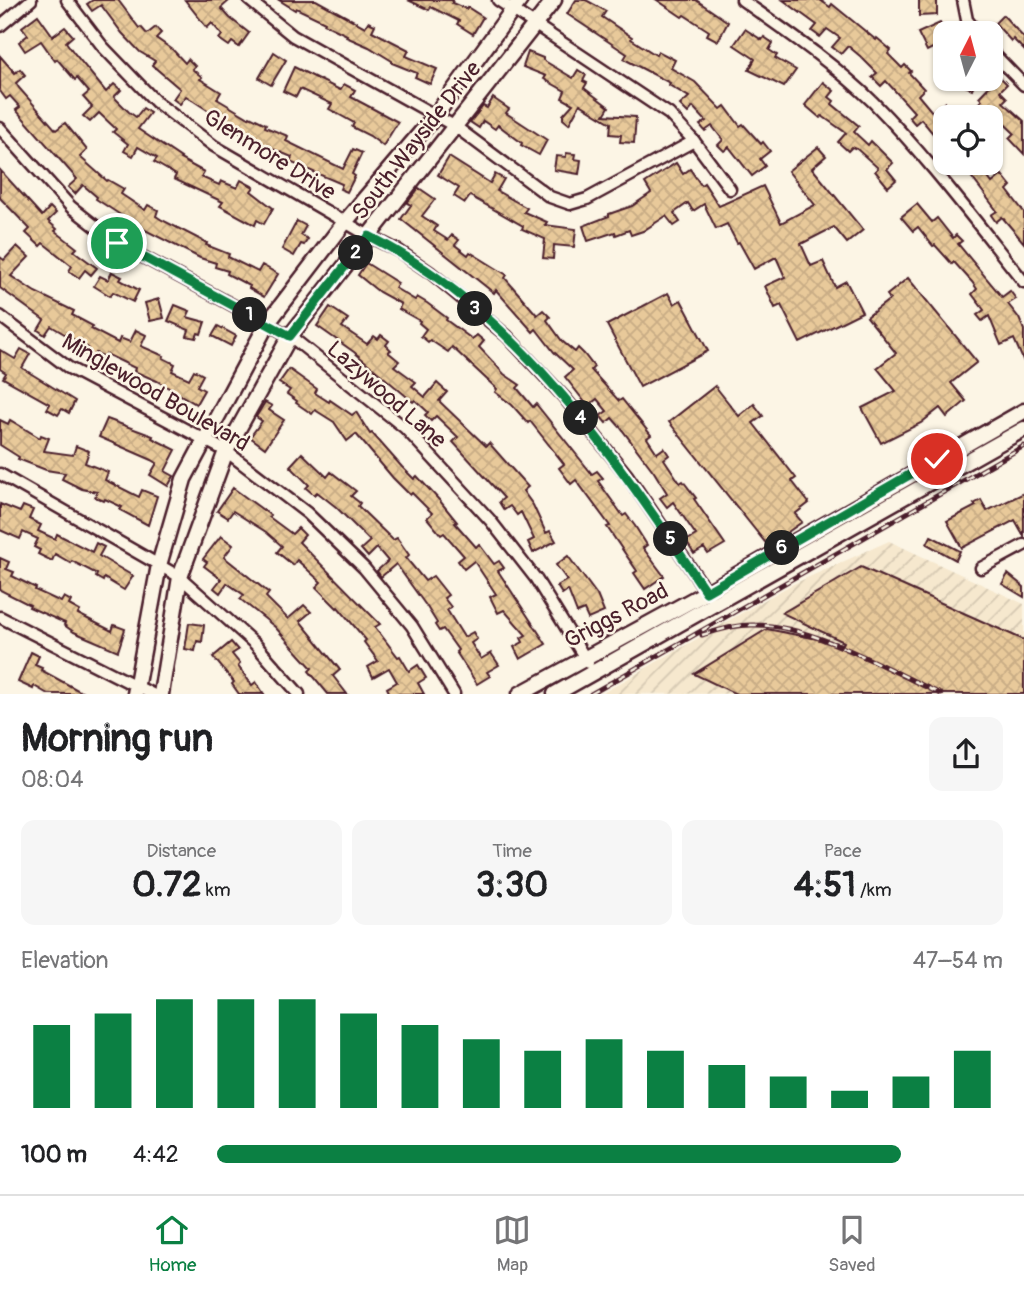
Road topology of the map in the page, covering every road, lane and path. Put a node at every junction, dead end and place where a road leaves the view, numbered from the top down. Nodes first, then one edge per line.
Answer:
1 (31, 0) edge
2 (67, 0) edge
3 (249, 0) edge
4 (498, 0) edge
5 (554, 0) edge
6 (742, 0) edge
7 (963, 0) edge
8 (516, 5) edge
9 (968, 21) edge
10 (534, 25) junction
11 (0, 26) edge
12 (1003, 63) edge
13 (1024, 85) edge
14 (435, 116) junction
15 (456, 127) junction
16 (0, 128) edge
17 (694, 141) junction
18 (730, 189) dead end
19 (345, 222) junction
20 (369, 236) junction
21 (1024, 282) edge
22 (0, 316) edge
23 (267, 324) junction
24 (290, 336) junction
25 (1024, 411) edge
26 (1024, 429) edge
27 (204, 439) junction
28 (226, 451) junction
29 (0, 474) edge
30 (1024, 545) edge
31 (159, 565) junction
32 (981, 568) dead end
33 (180, 577) junction
34 (711, 598) junction
35 (0, 617) edge
36 (584, 658) junction
37 (593, 673) junction
38 (135, 690) edge
39 (152, 694) edge
40 (161, 694) edge
41 (299, 694) edge
42 (454, 694) edge
43 (520, 694) edge
44 (555, 694) edge

1 - 11 street
2 - 19 street, Glenmore Drive
3 - 14 street
4 - 8 street
5 - 10 main road, South Wayside Drive
6 - 21 street
7 - 9 street
8 - 10 street
8 - 14 main road, South Wayside Drive
10 - 15 main road, South Wayside Drive
10 - 17 street
12 - 13 street
14 - 15 street
14 - 19 main road, South Wayside Drive
15 - 17 street
15 - 20 main road, South Wayside Drive
16 - 23 street, Lazywood Lane
17 - 18 street
19 - 20 street, Glenmore Drive
19 - 23 main road, South Wayside Drive
20 - 24 main road, South Wayside Drive
20 - 34 street, Glenmore Drive
22 - 27 street, Minglewood Boulevard
23 - 24 street, Lazywood Lane
23 - 27 main road, South Wayside Drive
24 - 28 main road, South Wayside Drive
24 - 36 street, Lazywood Lane
25 - 34 main road, Griggs Road
26 - 34 main road, Griggs Road
27 - 28 street, Minglewood Boulevard
27 - 31 main road, South Wayside Drive
28 - 33 main road, South Wayside Drive
28 - 42 street, Minglewood Boulevard
29 - 31 street
30 - 32 street
31 - 33 street
31 - 38 main road, South Wayside Drive
33 - 40 main road, South Wayside Drive
33 - 41 street
34 - 36 main road, Griggs Road
34 - 37 main road, Griggs Road
35 - 38 street
36 - 37 street, Lazywood Lane
36 - 43 main road, Griggs Road
37 - 44 main road, Griggs Road
38 - 39 street

